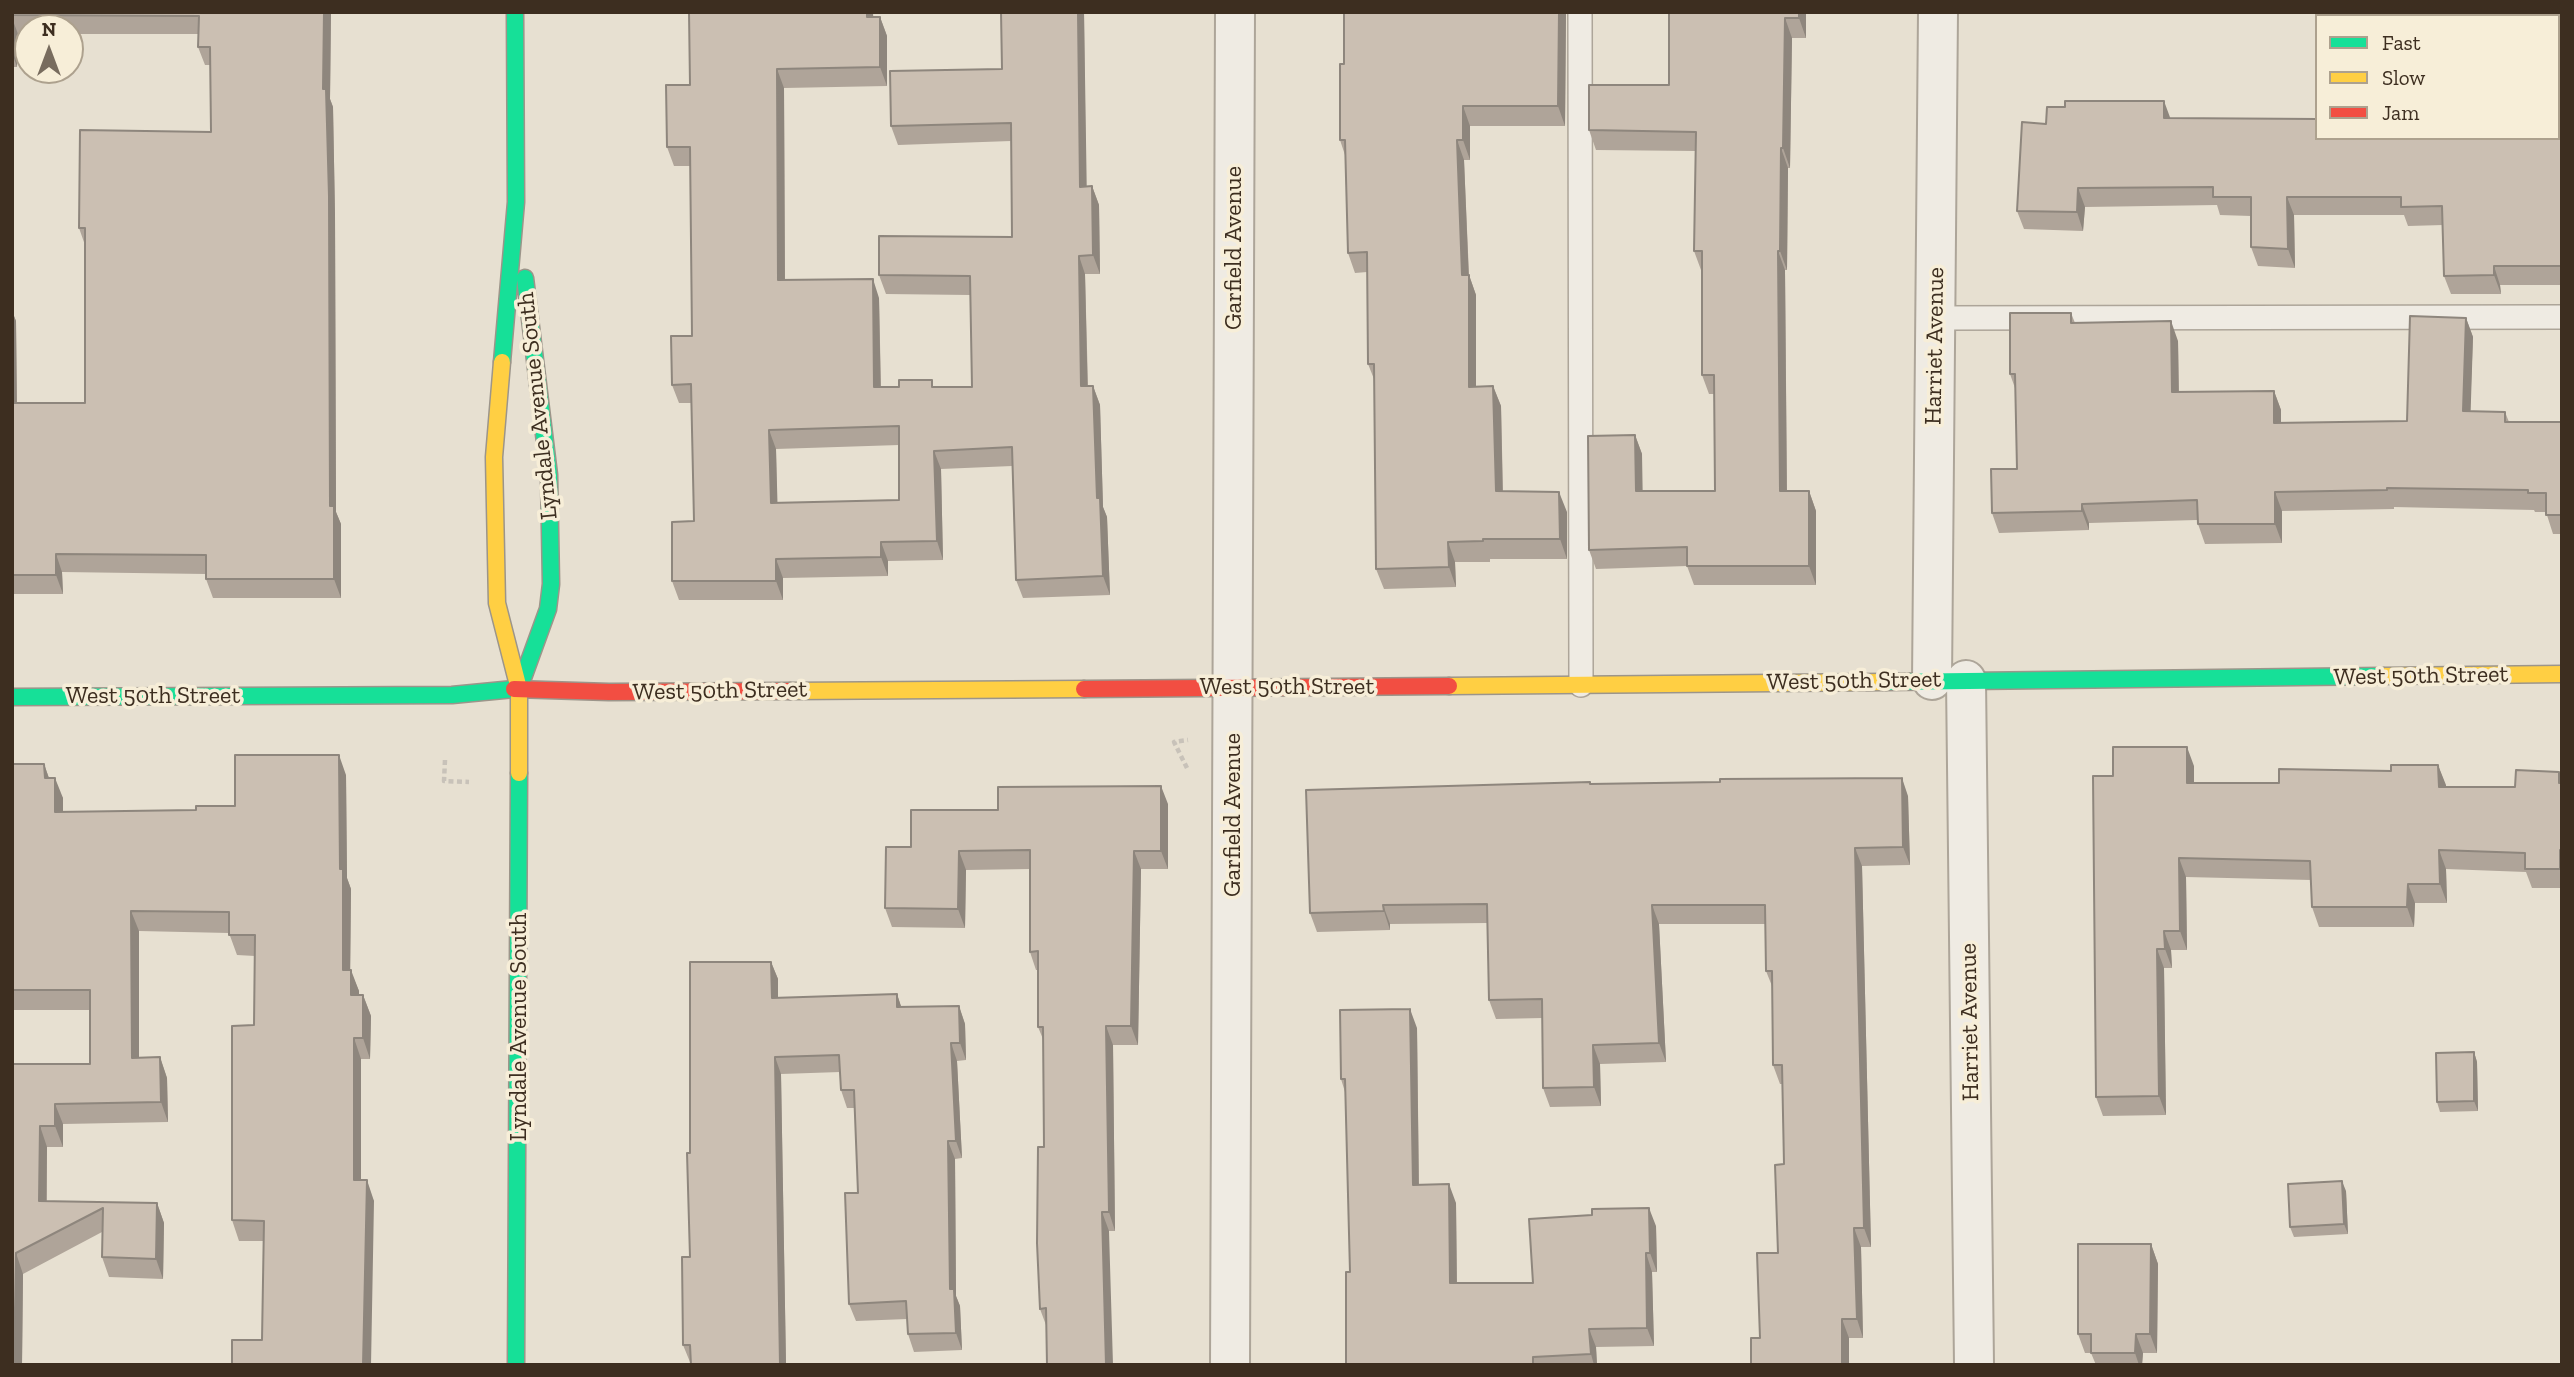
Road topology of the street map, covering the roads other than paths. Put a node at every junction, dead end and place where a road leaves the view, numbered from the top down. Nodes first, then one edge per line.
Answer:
1 (515, 12) edge
2 (1235, 12) edge
3 (1580, 12) edge
4 (1938, 12) edge
5 (516, 202) junction
6 (2562, 317) edge
7 (1936, 318) junction
8 (2562, 674) edge
9 (1949, 680) junction
10 (1581, 685) junction
11 (1233, 687) junction
12 (519, 689) junction
13 (12, 697) edge
14 (516, 1365) edge
15 (1230, 1365) edge
16 (1974, 1365) edge

1 - 5 main road, Lyndale Avenue South
2 - 11 street, Garfield Avenue
3 - 10 lane
4 - 7 street, Harriet Avenue
5 - 12 main road, Lyndale Avenue South
5 - 12 main road, Lyndale Avenue South
6 - 7 lane
7 - 9 street, Harriet Avenue
8 - 9 main road, West 50th Street
9 - 10 main road, West 50th Street
9 - 16 street, Harriet Avenue
10 - 11 main road, West 50th Street
11 - 12 main road, West 50th Street
11 - 15 street, Garfield Avenue
12 - 13 main road, West 50th Street
12 - 14 main road, Lyndale Avenue South

